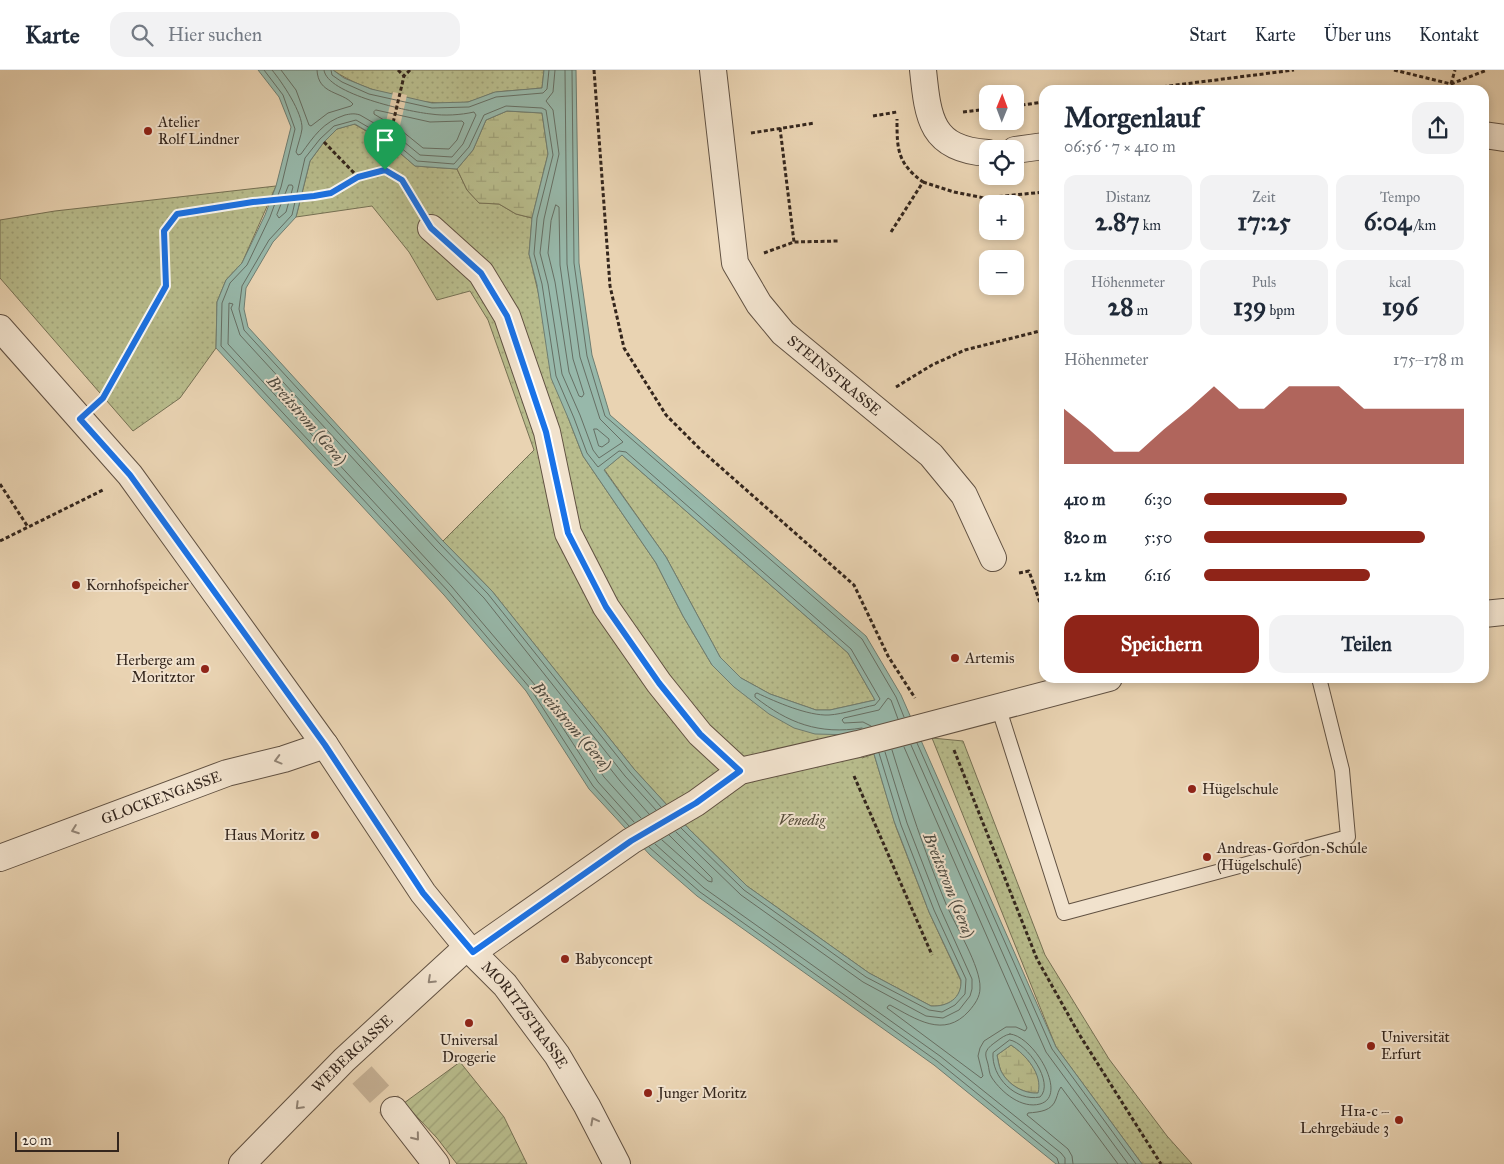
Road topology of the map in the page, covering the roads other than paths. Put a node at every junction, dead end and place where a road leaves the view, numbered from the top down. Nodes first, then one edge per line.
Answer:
1 (713, 70) edge
2 (923, 70) edge
3 (1489, 136) edge
4 (1504, 138) edge
5 (1039, 147) edge
6 (1024, 149) edge
7 (979, 152) edge
8 (431, 228) road end
9 (0, 328) edge
10 (993, 558) road end
11 (1504, 612) edge
12 (1489, 614) edge
13 (1089, 683) edge
14 (1320, 683) edge
15 (998, 706) junction
16 (325, 745) junction
17 (740, 771) junction
18 (0, 858) edge
19 (470, 949) junction
20 (394, 1110) tunnel mouth
21 (242, 1164) edge
22 (436, 1164) edge
23 (617, 1164) edge

1 - 10 street, STEINSTRASSE
2 - 7 street
3 - 4 street
5 - 6 street
8 - 17 street
9 - 16 street, MORITZSTRASSE
11 - 12 street
13 - 15 street
14 - 15 lane
15 - 17 street
16 -> 18 street, GLOCKENGASSE
16 - 19 street, MORITZSTRASSE
17 - 19 street
19 -> 21 street, WEBERGASSE
23 -> 19 street, MORITZSTRASSE
20 -> 22 street

